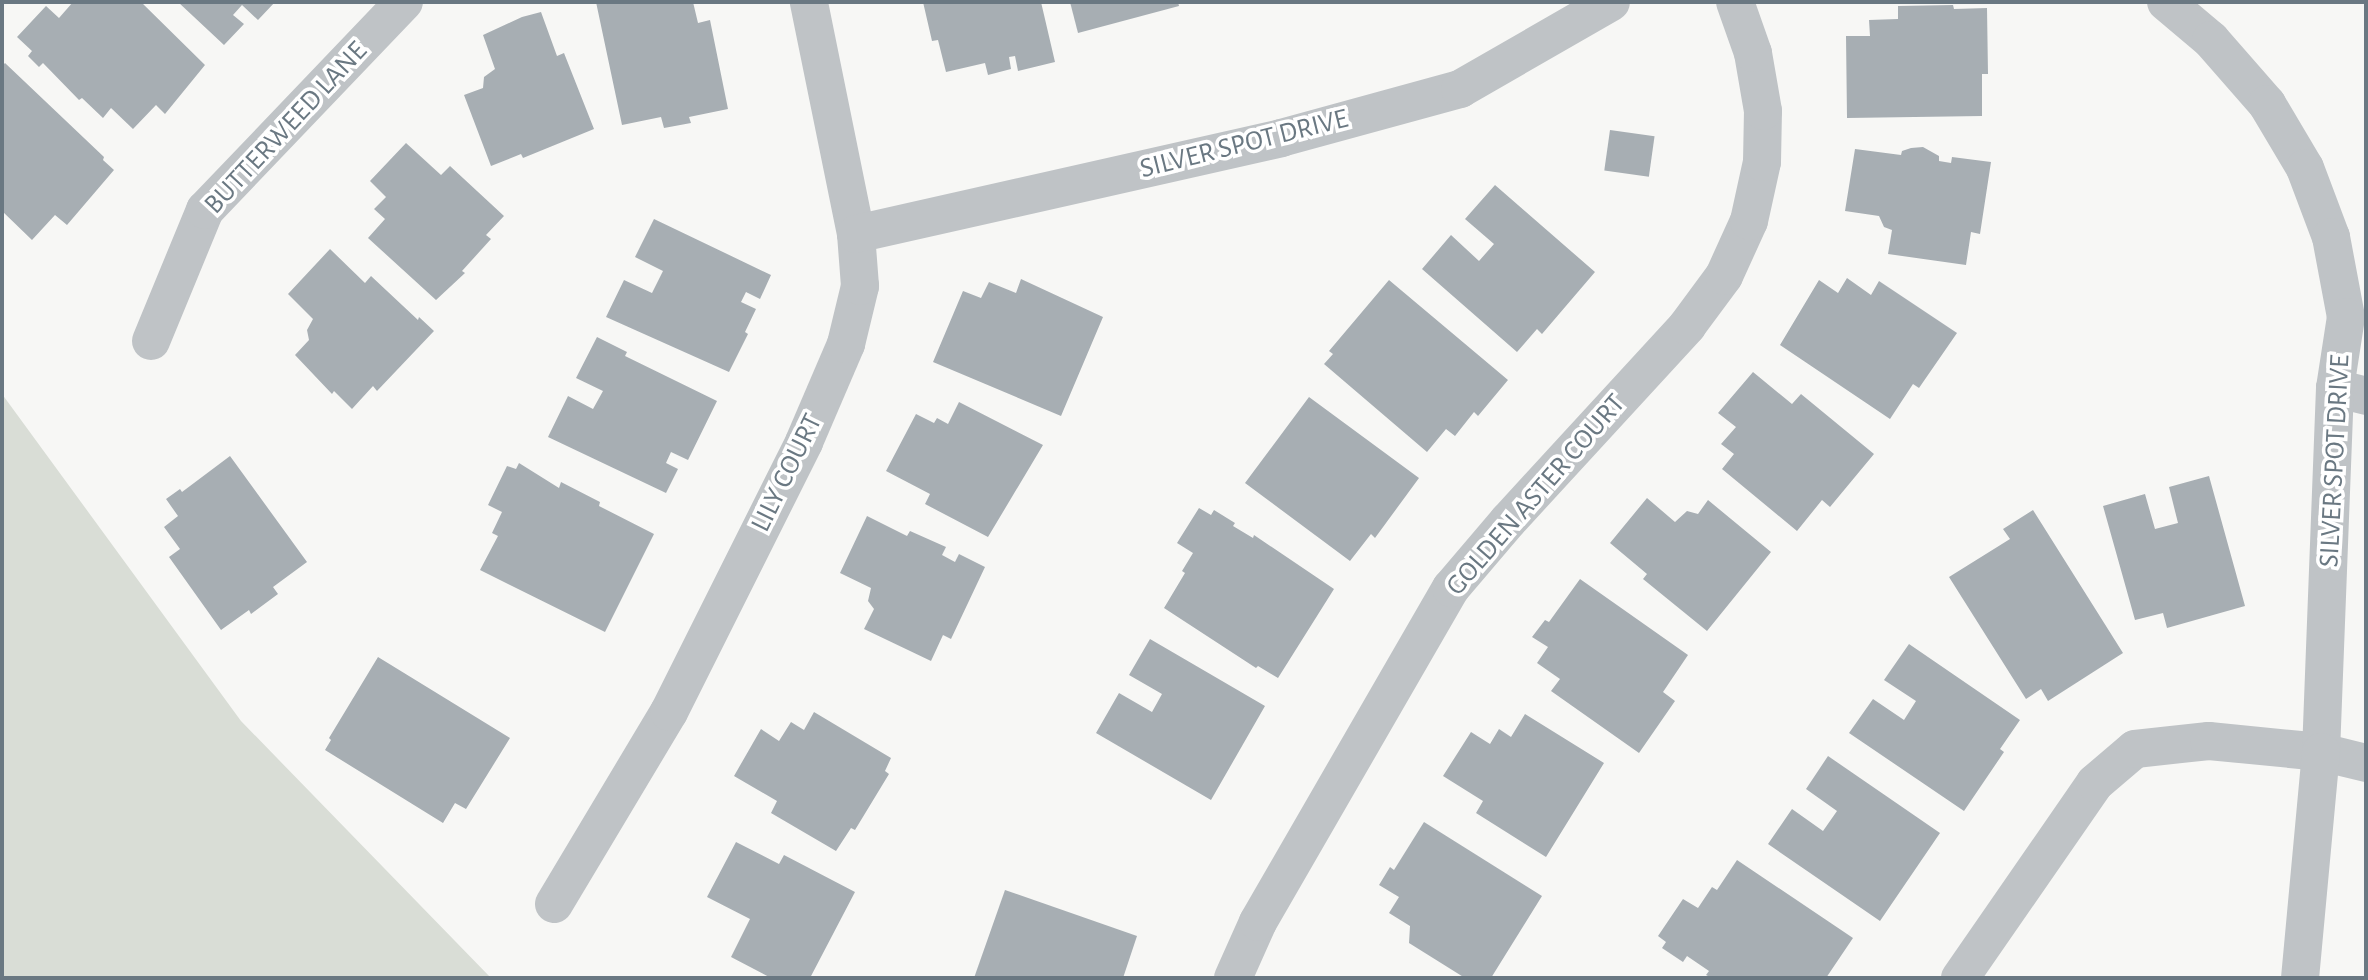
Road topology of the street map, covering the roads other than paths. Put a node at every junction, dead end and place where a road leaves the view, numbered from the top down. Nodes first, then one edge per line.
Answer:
1 (404, 2) edge
2 (809, 2) edge
3 (1611, 2) edge
4 (1735, 2) edge
5 (2166, 2) edge
6 (856, 234) junction
7 (151, 341) dead end
8 (2351, 392) edge
9 (2321, 752) junction
10 (2366, 763) edge
11 (554, 904) dead end
12 (1233, 978) edge
13 (1960, 978) edge
14 (2301, 978) edge

1 - 7 street, BUTTERWEED LANE
2 - 6 street, LILY COURT
3 - 6 street, SILVER SPOT DRIVE
4 - 12 street, GOLDEN ASTER COURT
5 - 8 street, SILVER SPOT DRIVE
6 - 11 street, LILY COURT
8 - 9 street, SILVER SPOT DRIVE
9 - 10 street
9 - 13 street
9 - 14 street, SILVER SPOT DRIVE

